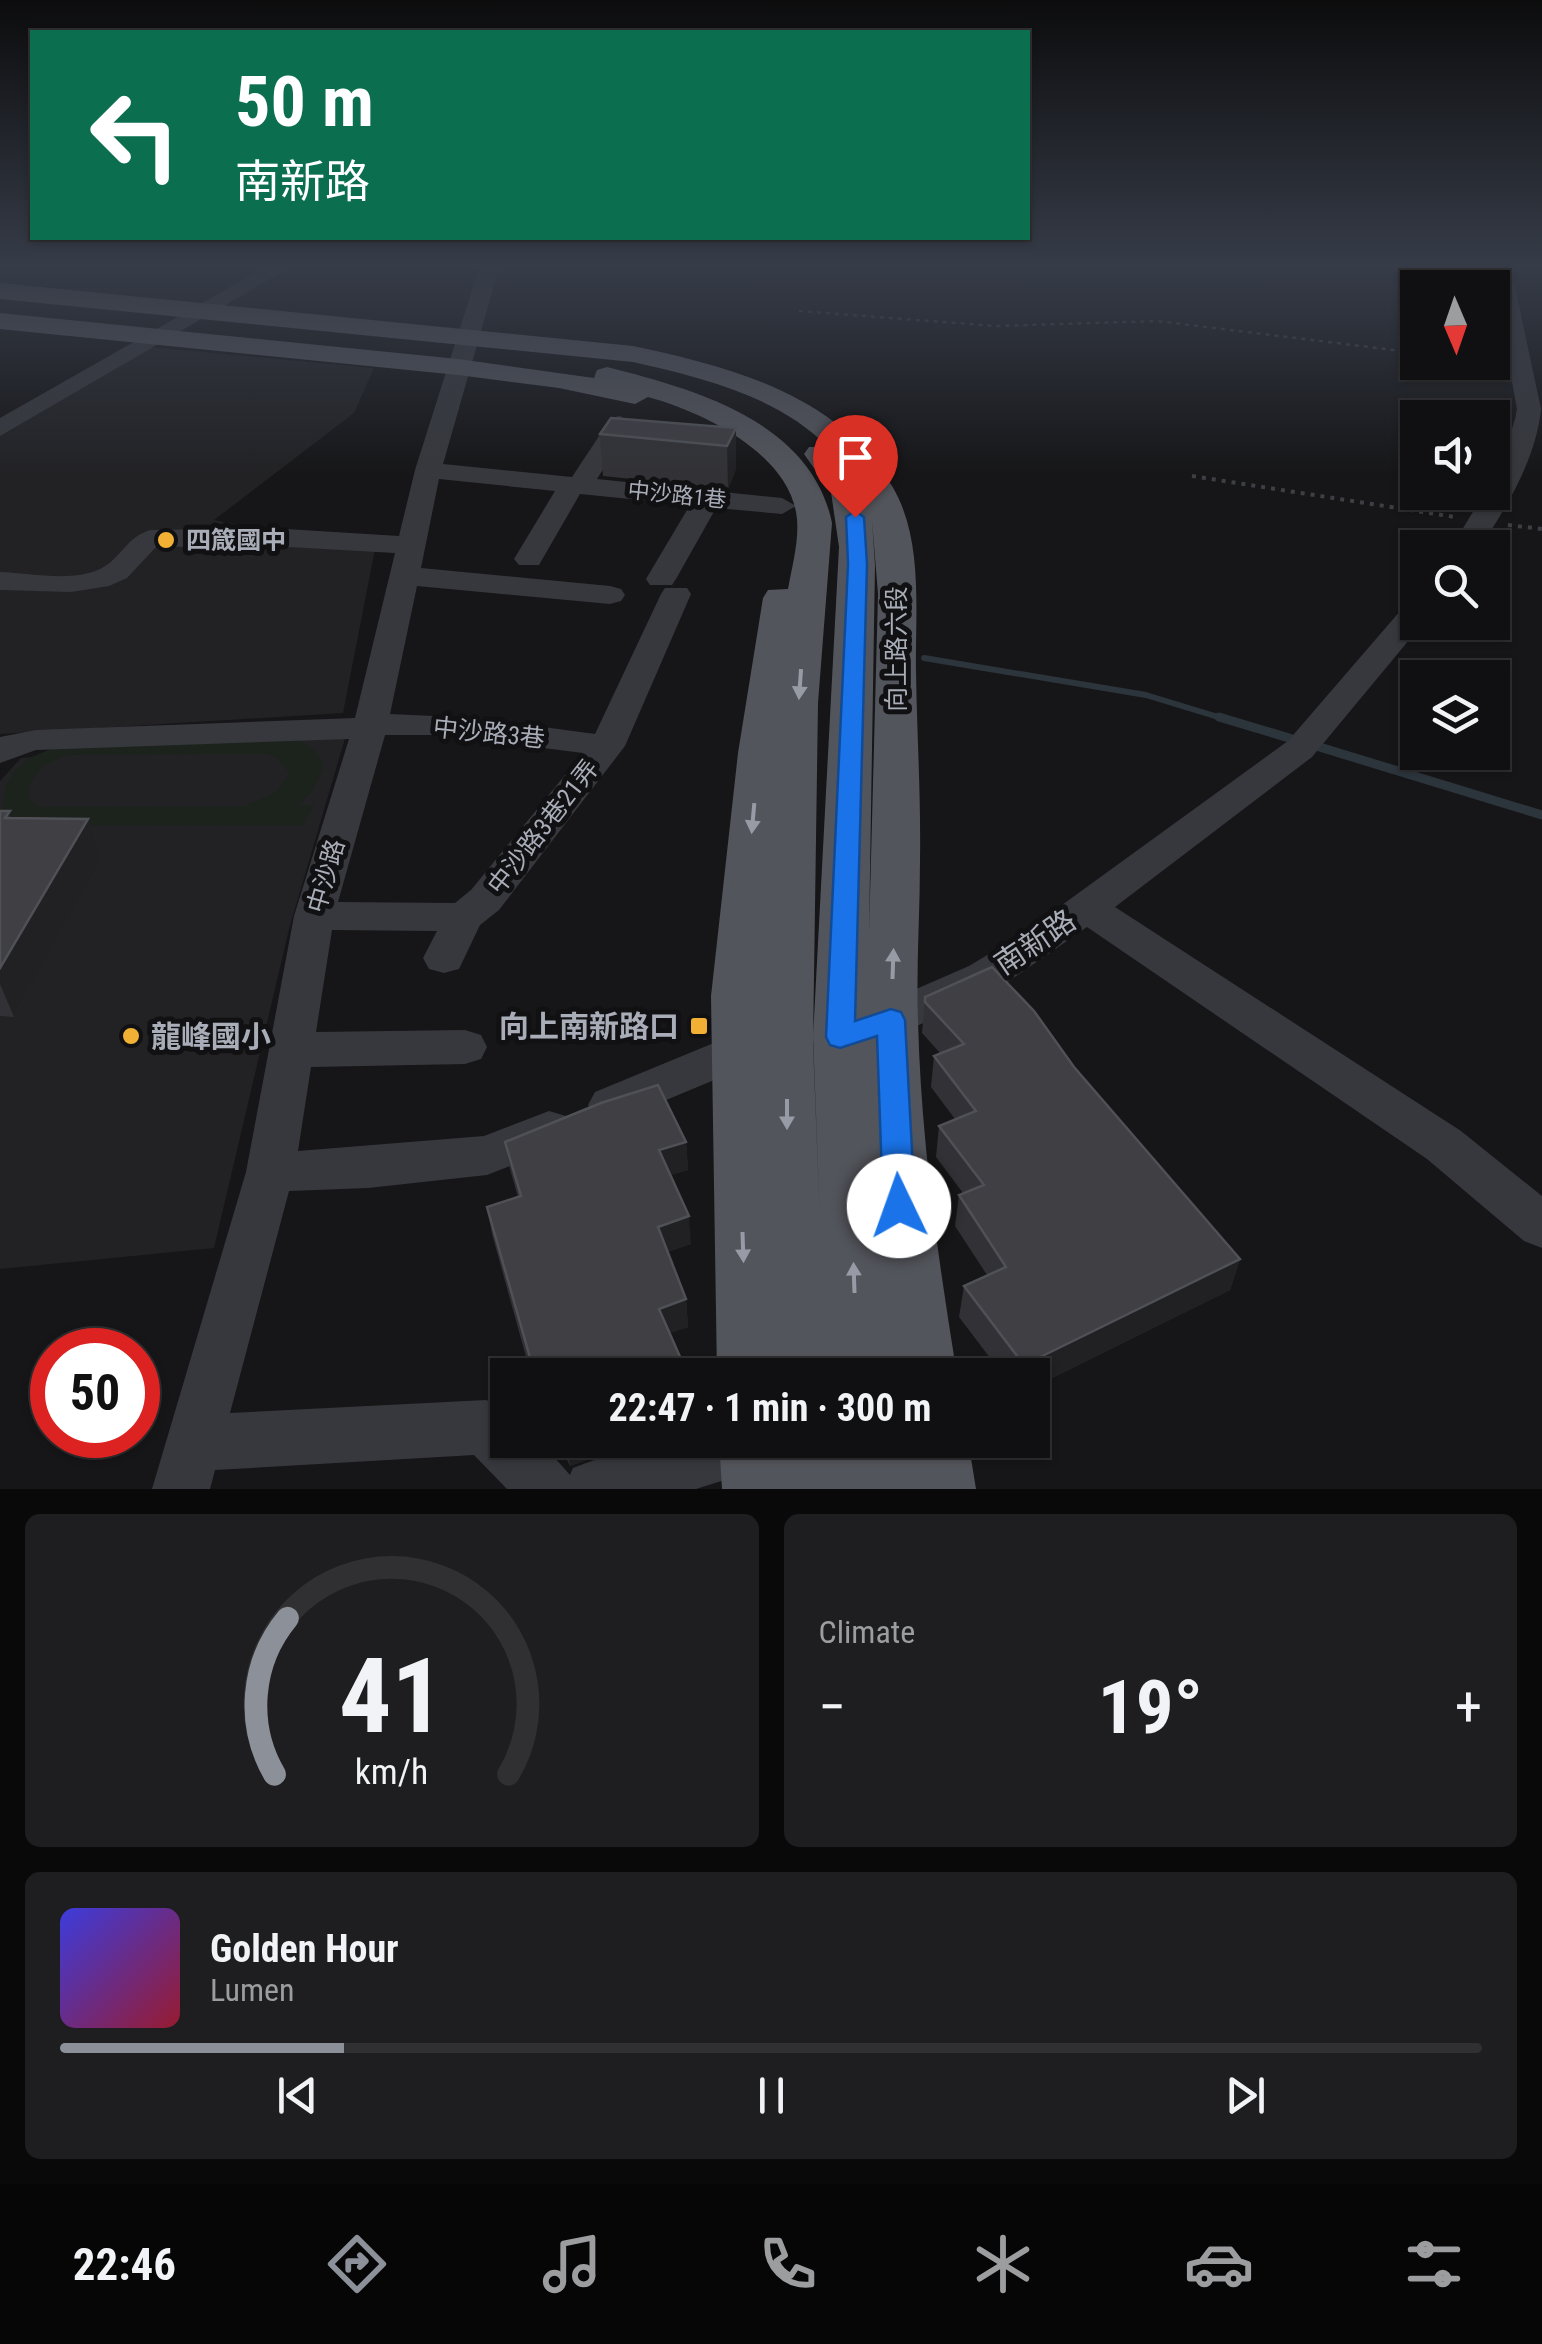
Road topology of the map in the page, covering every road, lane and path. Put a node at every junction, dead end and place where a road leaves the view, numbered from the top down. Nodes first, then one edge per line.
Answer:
1 (159, 337) edge
2 (325, 337) edge
3 (325, 337) edge
4 (469, 337) edge
5 (1296, 337) edge
6 (1400, 350) edge
7 (465, 352) junction
8 (1518, 358) edge
9 (620, 423) edge
10 (0, 428) edge
11 (428, 470) junction
12 (1192, 476) dead end
13 (576, 485) junction
14 (708, 498) junction
15 (782, 506) junction
16 (1484, 522) junction
17 (1542, 529) edge
18 (1478, 530) edge
19 (528, 558) dead end
20 (410, 561) junction
21 (0, 581) edge
22 (610, 595) dead end
23 (1400, 631) edge
24 (370, 724) junction
25 (607, 746) junction
26 (0, 752) edge
27 (1086, 906) junction
28 (314, 916) junction
29 (464, 917) junction
30 (444, 958) dead end
31 (891, 1020) junction
32 (840, 1037) junction
33 (786, 1044) junction
34 (465, 1047) dead end
35 (291, 1050) junction
36 (737, 1052) junction
37 (270, 1172) junction
38 (1542, 1226) edge
39 (749, 1358) edge
40 (802, 1358) edge
41 (863, 1358) edge
42 (921, 1358) edge
43 (745, 1458) edge
44 (775, 1458) edge
45 (876, 1458) edge
46 (936, 1458) edge
47 (188, 1466) edge
48 (547, 1489) edge
49 (594, 1489) edge
50 (815, 1489) edge
51 (880, 1489) edge
52 (940, 1489) edge

1 - 10 street
2 - 7 main road, 向上路六段
3 - 7 main road, 向上路六段
4 - 7 street, 中沙路
5 - 6 path
7 - 11 street, 中沙路
7 - 15 main road, 向上路六段
31 -> 7 main road, 向上路六段
7 - 32 main road, 向上路六段
7 -> 33 main road, 向上路六段
8 - 16 street
9 - 13 street
11 - 13 street, 中沙路1巷
11 - 20 street, 中沙路
12 - 16 path
13 - 14 street, 中沙路1巷
13 - 19 street
14 - 15 street, 中沙路1巷
14 - 25 street, 中沙路3巷21弄
15 -> 36 main road, 向上路六段
16 - 17 path
16 - 18 street
20 - 21 street
20 - 22 street
20 - 24 street, 中沙路
23 - 27 street, 南新路
24 - 25 street, 中沙路3巷
24 - 26 street, 中沙路3巷
24 - 28 street, 中沙路
25 - 29 street, 中沙路3巷21弄
27 - 31 street, 南新路
27 - 38 street
28 - 29 street
28 - 35 street, 中沙路
29 - 30 street, 中沙路3巷21弄
31 - 32 street, 南新路
31 - 42 main road, 向上路六段
32 - 33 street, 南新路
41 -> 32 main road, 向上路六段
33 - 36 street, 南新路
33 -> 40 main road, 向上路六段
34 - 35 street
35 - 37 street, 中沙路
36 - 37 street, 南新路
36 -> 39 main road, 向上路六段
37 - 47 street, 中沙路
43 - 49 street
44 - 50 main road
45 - 51 main road
46 - 52 main road
47 - 48 street

